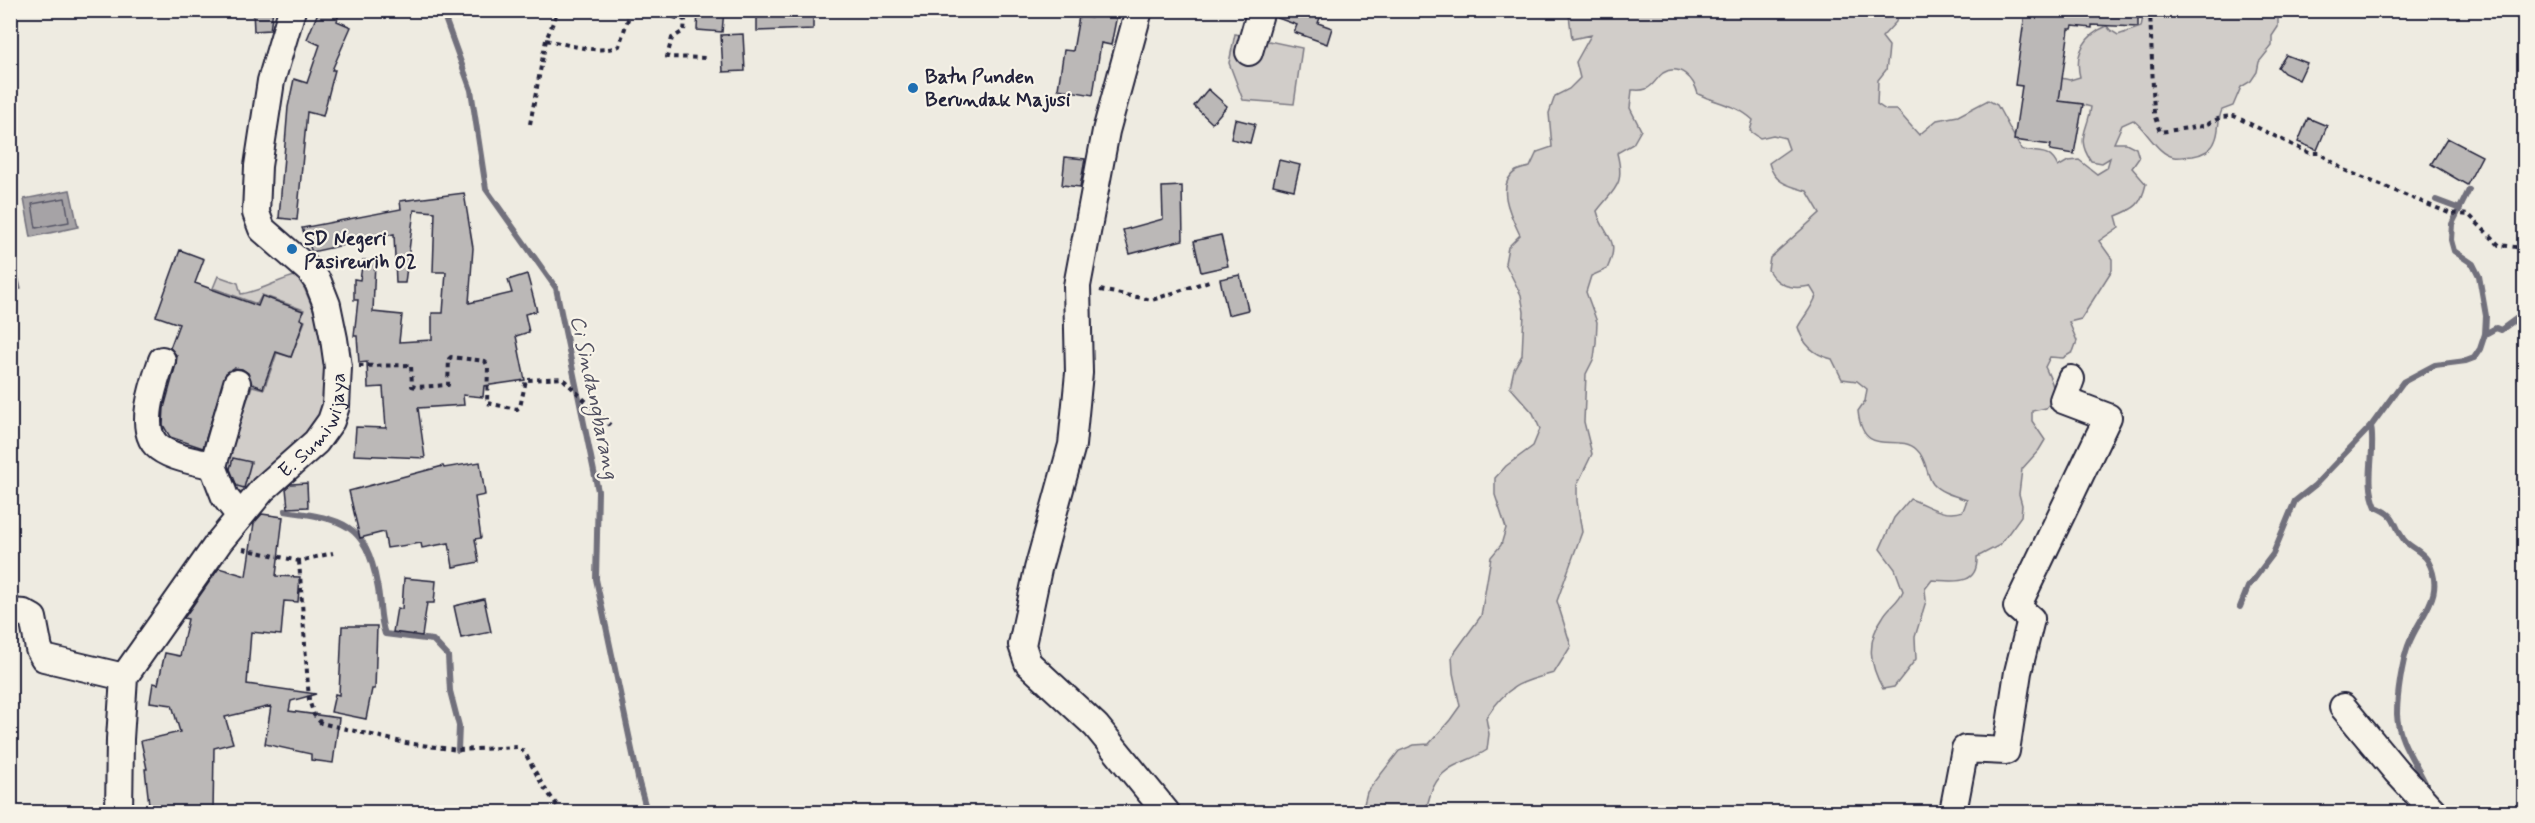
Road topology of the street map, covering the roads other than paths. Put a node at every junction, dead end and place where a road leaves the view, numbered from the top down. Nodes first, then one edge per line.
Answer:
1 (292, 10) edge
2 (1139, 10) edge
3 (1261, 10) edge
4 (1249, 52) dead end
5 (162, 360) dead end
6 (2071, 379) dead end
7 (237, 383) dead end
8 (213, 466) junction
9 (240, 516) junction
10 (10, 612) edge
11 (124, 677) junction
12 (2343, 707) dead end
13 (119, 813) edge
14 (1166, 813) edge
15 (1953, 813) edge
16 (2434, 813) edge

1 - 9 street, E. Sumiwijaya
2 - 14 street
3 - 4 street
5 - 8 street
6 - 15 street
7 - 8 street
8 - 9 street
9 - 11 street, E. Sumiwijaya
10 - 11 street
11 - 13 street
12 - 16 street

